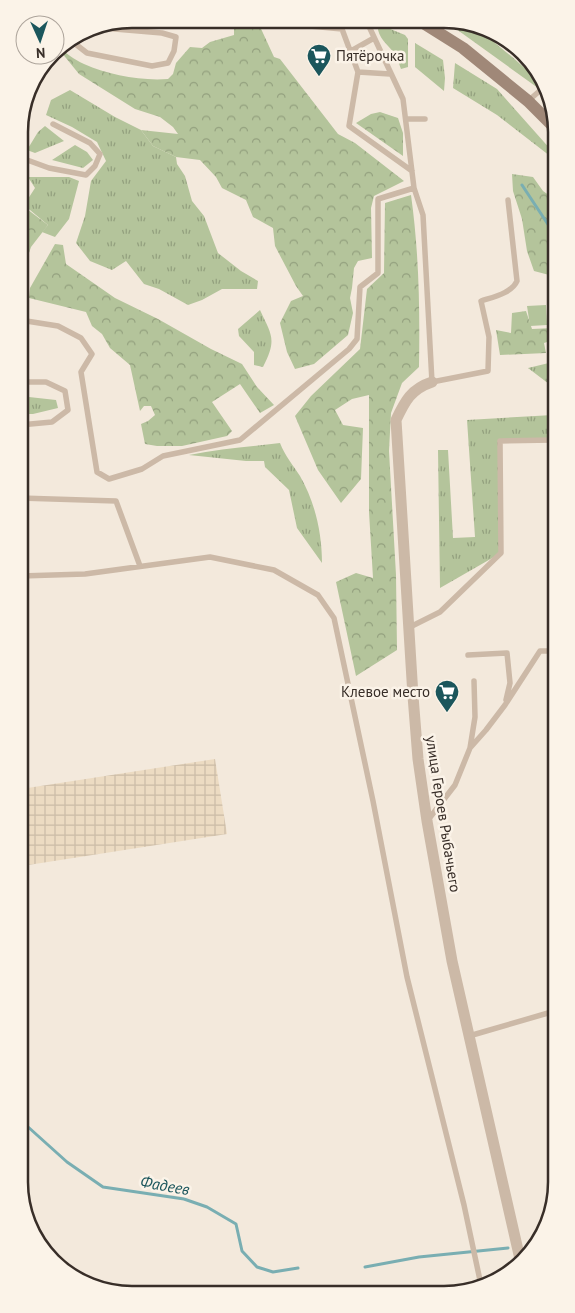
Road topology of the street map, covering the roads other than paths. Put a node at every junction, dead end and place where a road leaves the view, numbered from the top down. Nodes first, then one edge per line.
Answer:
1 (331, 28) edge
2 (370, 28) edge
3 (431, 28) edge
4 (111, 29) edge
5 (374, 38) junction
6 (75, 44) edge
7 (351, 51) junction
8 (358, 72) junction
9 (390, 74) junction
10 (540, 91) edge
11 (528, 101) junction
12 (406, 119) junction
13 (425, 119) dead end
14 (547, 120) edge
15 (53, 124) dead end
16 (28, 160) edge
17 (412, 171) junction
18 (414, 188) junction
19 (508, 200) dead end
20 (28, 321) edge
21 (28, 382) edge
22 (432, 382) junction
23 (28, 424) edge
24 (548, 440) edge
25 (28, 498) edge
26 (140, 566) junction
27 (28, 576) edge
28 (408, 628) junction
29 (548, 651) edge
30 (468, 655) dead end
31 (474, 681) dead end
32 (505, 705) junction
33 (470, 748) junction
34 (427, 821) junction
35 (547, 1013) edge
36 (469, 1036) junction
37 (519, 1253) edge
38 (480, 1279) edge

1 - 7 lane
2 - 5 lane
3 - 11 main road
4 - 6 lane
5 - 7 lane
5 - 9 lane
7 - 8 lane
8 - 9 lane
8 - 17 lane
9 - 12 lane
10 - 11 lane
11 - 14 main road
12 - 13 lane
12 - 17 lane
15 - 16 lane
17 - 18 lane
18 - 20 lane
18 - 22 lane
19 - 22 lane
21 - 23 lane
22 - 28 street, улица Героев Рыбачьего
24 - 28 lane
25 - 26 lane
26 - 27 lane
26 - 38 lane
28 - 34 street, улица Героев Рыбачьего
29 - 32 lane
30 - 32 lane
31 - 33 lane
32 - 33 lane
33 - 34 lane
34 - 36 street, улица Героев Рыбачьего
35 - 36 lane
36 - 37 street, улица Героев Рыбачьего

